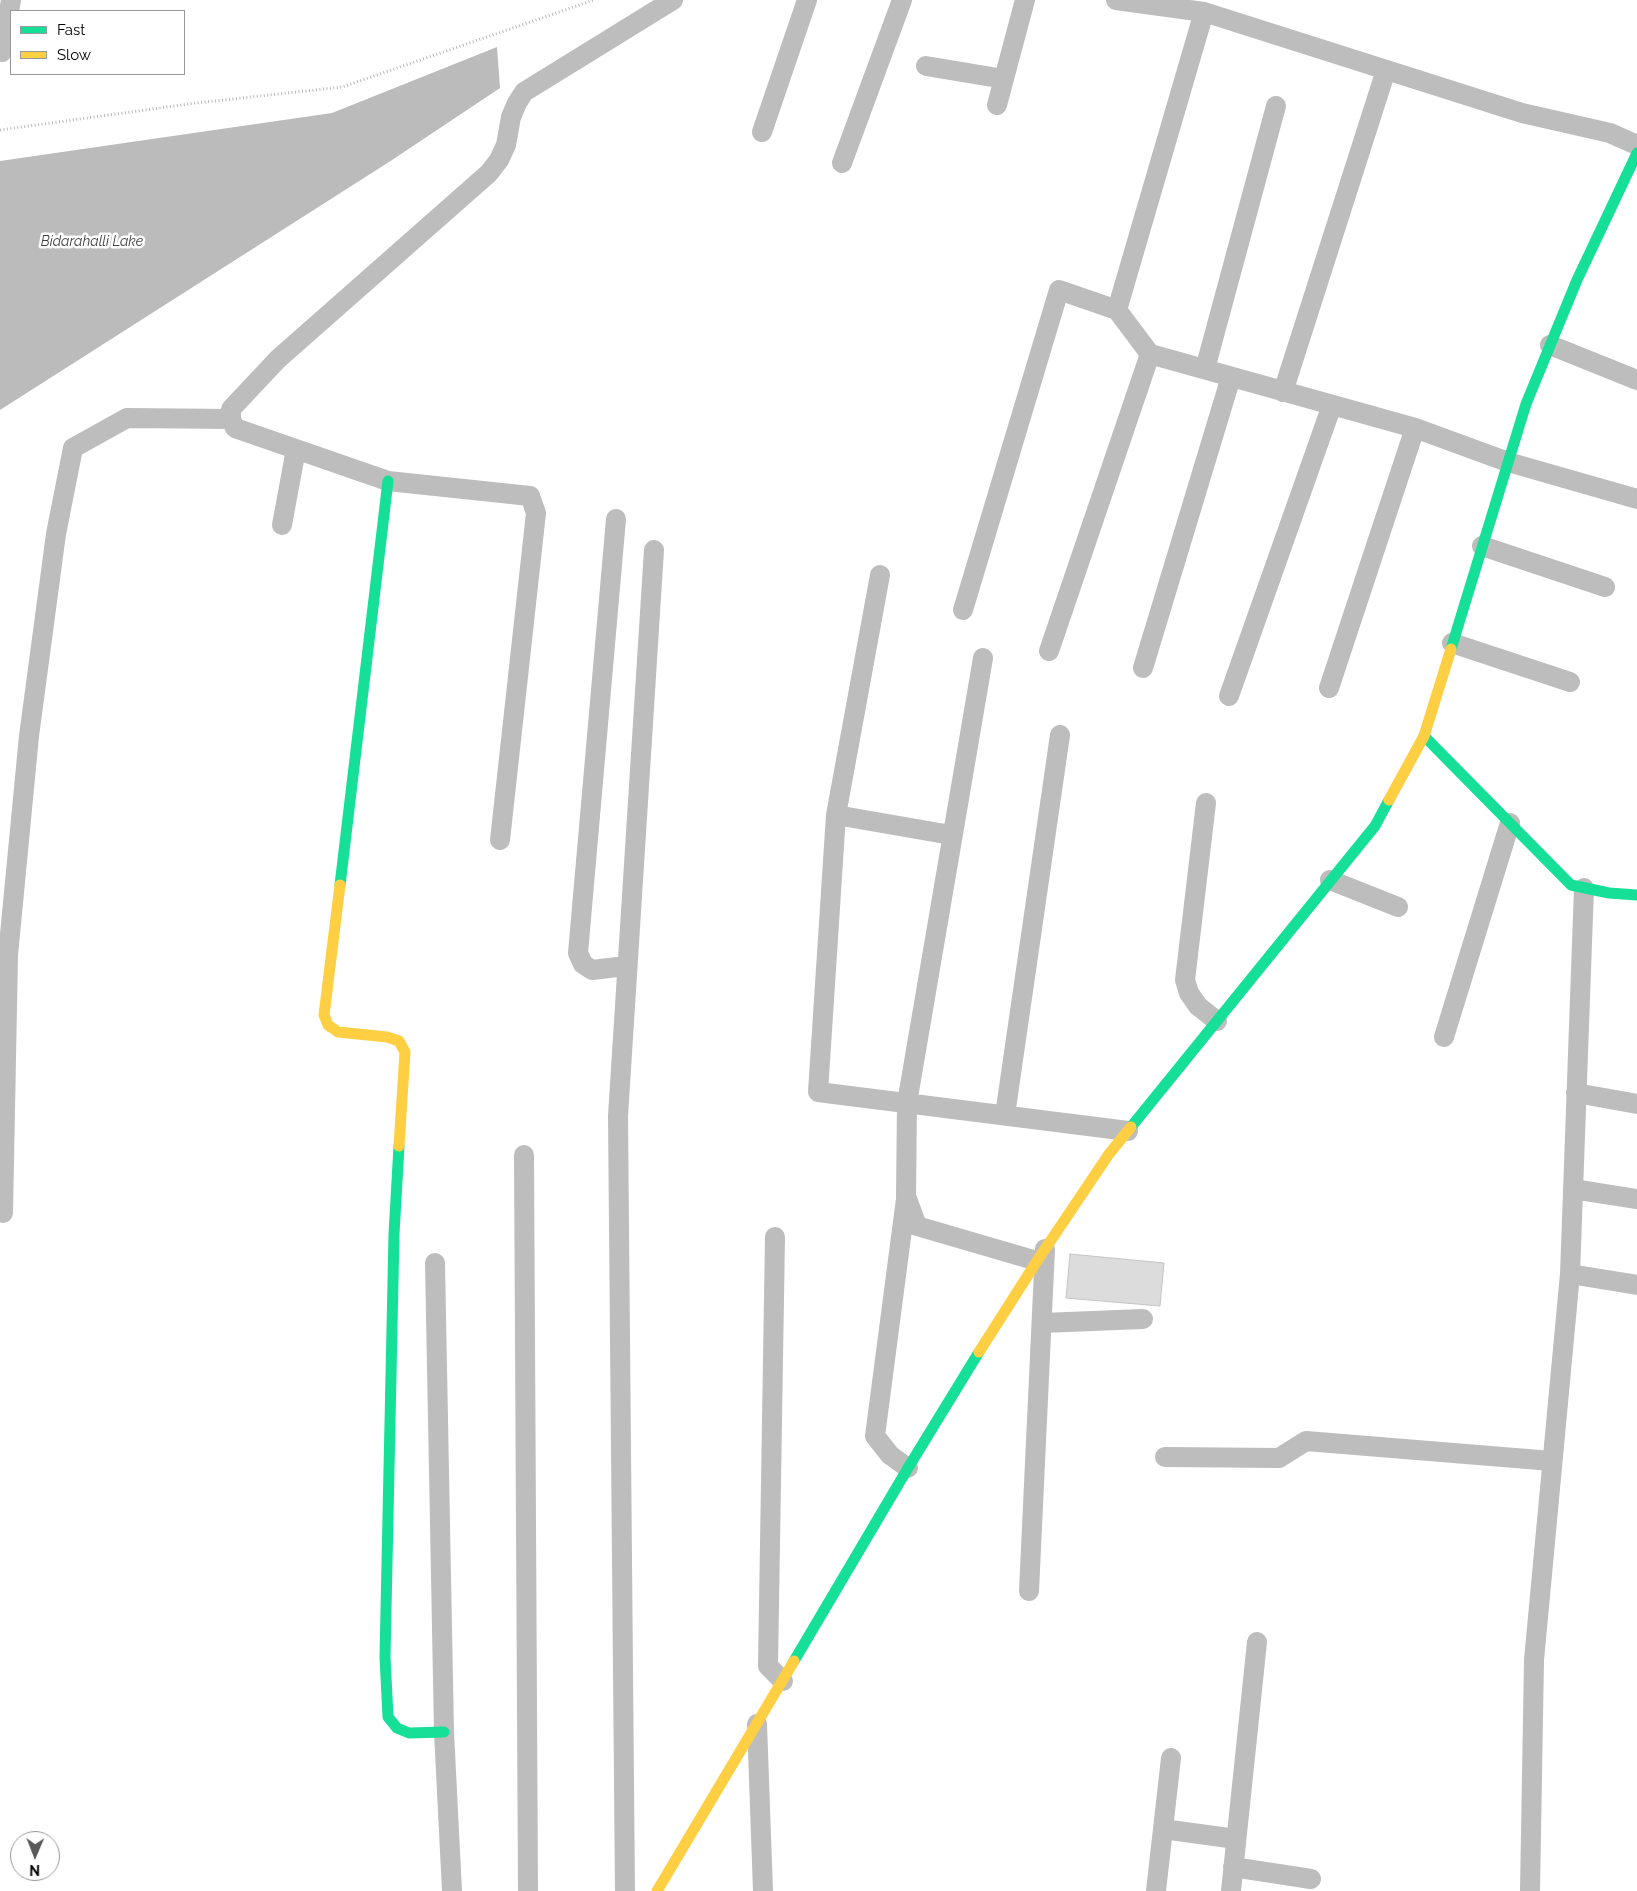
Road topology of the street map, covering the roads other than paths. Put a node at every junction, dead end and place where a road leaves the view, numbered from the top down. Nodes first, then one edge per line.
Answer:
1 (11, 0) edge
2 (673, 0) edge
3 (807, 0) edge
4 (902, 0) edge
5 (1025, 0) edge
6 (1116, 0) edge
7 (1204, 12) junction
8 (2, 52) dead end
9 (926, 66) dead end
10 (1386, 70) junction
11 (1004, 79) junction
12 (997, 105) dead end
13 (1276, 106) dead end
14 (762, 132) dead end
15 (1637, 145) edge
16 (1637, 153) edge
17 (842, 163) dead end
18 (1117, 310) junction
19 (1550, 345) junction
20 (1150, 354) junction
21 (1205, 369) junction
22 (1231, 377) junction
23 (1637, 380) edge
24 (1283, 392) junction
25 (1332, 405) junction
26 (230, 420) junction
27 (1414, 428) junction
28 (296, 449) junction
29 (1508, 462) junction
30 (388, 480) junction
31 (1637, 498) edge
32 (616, 518) dead end
33 (282, 525) dead end
34 (1482, 546) junction
35 (654, 550) dead end
36 (880, 575) dead end
37 (1605, 587) dead end
38 (963, 610) dead end
39 (1452, 643) junction
40 (1049, 651) dead end
41 (983, 658) dead end
42 (1143, 668) dead end
43 (1570, 682) dead end
44 (1329, 688) dead end
45 (1229, 696) dead end
46 (1060, 735) dead end
47 (1424, 736) junction
48 (1206, 803) dead end
49 (836, 815) junction
50 (1510, 823) junction
51 (951, 835) junction
52 (500, 840) dead end
53 (1330, 880) junction
54 (1584, 888) junction
55 (1637, 896) edge
56 (1398, 907) dead end
57 (626, 966) junction
58 (1217, 1021) junction
59 (1444, 1037) dead end
60 (1576, 1093) junction
61 (907, 1103) junction
62 (1637, 1104) edge
63 (1004, 1115) junction
64 (1128, 1131) junction
65 (524, 1155) dead end
66 (1573, 1189) junction
67 (906, 1196) junction
68 (1637, 1199) edge
69 (3, 1213) dead end
70 (774, 1237) dead end
71 (1041, 1255) junction
72 (435, 1263) dead end
73 (1570, 1274) junction
74 (1637, 1285) edge
75 (1143, 1319) dead end
76 (1042, 1322) junction
77 (1165, 1457) dead end
78 (1552, 1461) junction
79 (908, 1468) junction
80 (1029, 1591) dead end
81 (1257, 1642) dead end
82 (782, 1681) junction
83 (757, 1724) junction
84 (444, 1732) junction
85 (1171, 1758) dead end
86 (1164, 1829) junction
87 (1236, 1839) junction
88 (1233, 1867) junction
89 (1311, 1879) dead end
90 (452, 1891) edge
91 (528, 1891) edge
92 (625, 1891) edge
93 (656, 1891) edge
94 (763, 1891) edge
95 (1156, 1891) edge
96 (1231, 1891) edge
97 (1530, 1891) edge

1 - 8 street
2 - 26 street
3 - 14 street
4 - 17 street
5 - 11 street
6 - 7 street
7 - 10 street
7 - 18 street
9 - 11 street
10 - 15 street
10 - 24 street
11 - 12 street
13 - 21 street
16 - 19 main road
18 - 20 street
18 - 38 street
19 - 23 street
19 - 29 main road
20 - 21 street
20 - 40 street
21 - 22 street
22 - 24 street
22 - 42 street
24 - 25 street
25 - 27 street
25 - 45 street
26 - 28 street
26 - 69 street
27 - 29 street
27 - 44 street
28 - 30 street
28 - 33 street
29 - 31 street
29 - 34 main road
30 - 52 street
30 - 84 main road
32 - 57 street
34 - 37 street
34 - 39 main road
35 - 57 street
36 - 49 street
39 - 43 street
39 - 47 main road
41 - 51 street
46 - 63 street
47 - 50 main road
47 - 53 main road
48 - 58 street
49 - 51 street
49 - 61 street
50 - 54 main road
50 - 59 street
51 - 61 street
53 - 56 street
53 - 58 main road
54 - 55 main road
54 - 60 street
57 - 92 street
58 - 64 main road
60 - 62 street
60 - 66 street
61 - 63 street
61 - 67 street
63 - 64 street
64 - 71 main road
65 - 91 street
66 - 68 street
66 - 73 street
67 - 71 street
67 - 79 street
70 - 82 street
71 - 76 street
71 - 79 main road
72 - 84 street
73 - 74 street
73 - 78 street
75 - 76 street
76 - 80 street
77 - 78 street
78 - 97 street
79 - 82 main road
81 - 87 street
82 - 83 main road
83 - 93 main road
83 - 94 street
84 - 90 street
85 - 86 street
86 - 87 street
86 - 95 street
87 - 88 street
88 - 89 street
88 - 96 street

